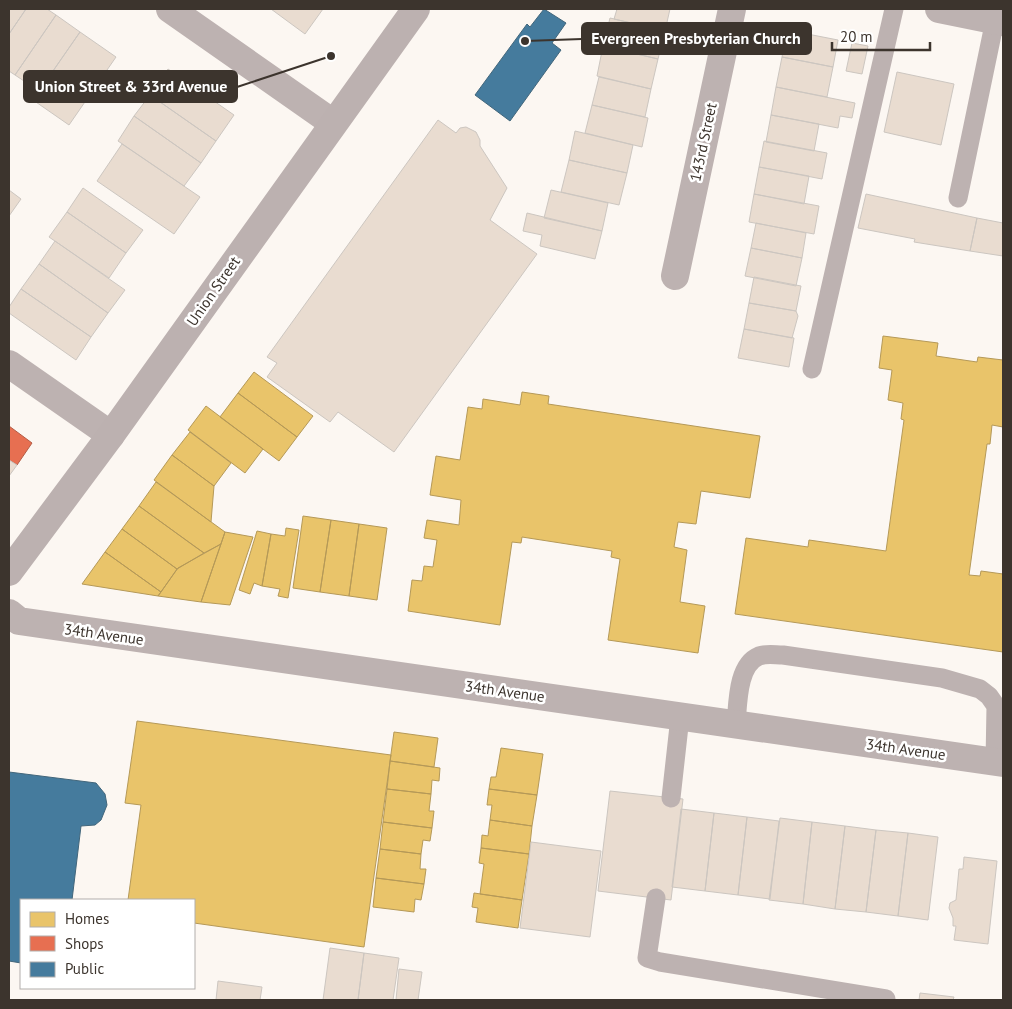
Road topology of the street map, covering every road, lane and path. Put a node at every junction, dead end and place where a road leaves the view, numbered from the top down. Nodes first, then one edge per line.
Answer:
1 (170, 9) edge
2 (416, 9) edge
3 (732, 9) edge
4 (894, 9) edge
5 (940, 9) edge
6 (999, 21) edge
7 (332, 123) junction
8 (958, 198) dead end
9 (675, 276) dead end
10 (9, 364) edge
11 (812, 369) dead end
12 (111, 435) junction
13 (9, 572) edge
14 (9, 613) edge
15 (680, 717) junction
16 (736, 724) junction
17 (999, 762) edge
18 (671, 798) dead end
19 (656, 898) dead end
20 (827, 995) edge
21 (886, 999) dead end

1 - 7 street
2 - 7 street, Union Street
3 - 9 street, 143rd Street
4 - 11 lane
5 - 6 street
6 - 8 lane
7 - 12 street, Union Street
10 - 12 street
12 - 13 street, Union Street
14 - 15 street, 34th Avenue
15 - 16 street, 34th Avenue
15 - 18 lane
16 - 17 street, 34th Avenue
16 - 17 lane
19 - 20 lane
20 - 21 lane

